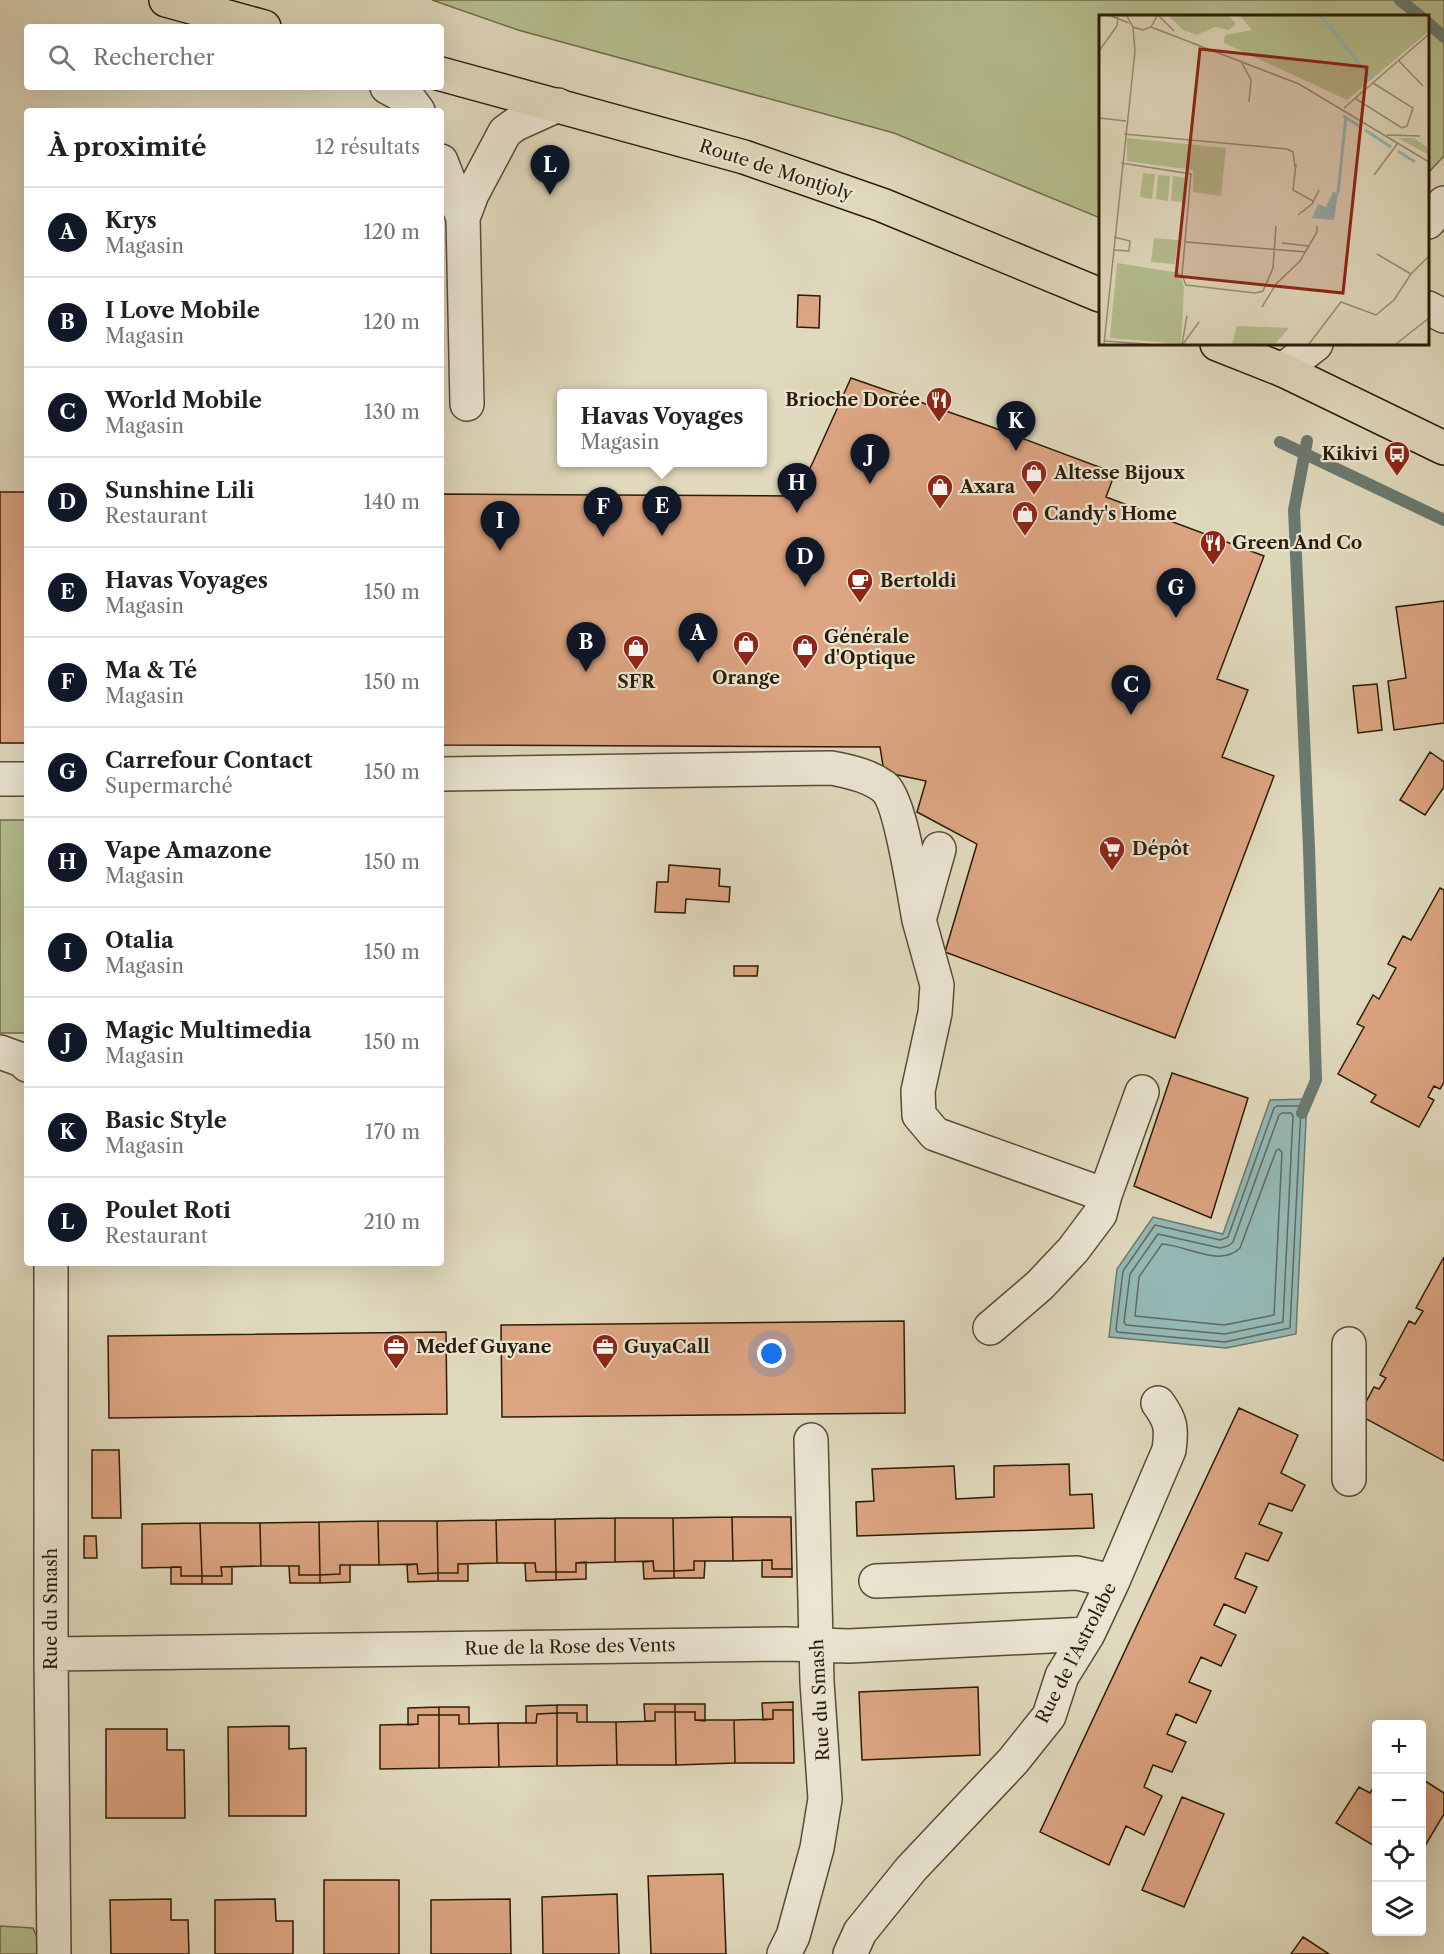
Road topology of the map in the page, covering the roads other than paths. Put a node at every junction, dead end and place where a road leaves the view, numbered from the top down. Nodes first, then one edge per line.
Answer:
1 (166, 0) edge
2 (253, 24) edge
3 (444, 75) edge
4 (392, 90) edge
5 (558, 105) junction
6 (416, 108) edge
7 (444, 169) edge
8 (1444, 203) edge
9 (463, 218) junction
10 (1429, 221) edge
11 (1099, 294) edge
12 (1429, 308) edge
13 (1444, 316) edge
14 (1220, 345) edge
15 (1315, 345) edge
16 (1283, 370) junction
17 (467, 404) dead end
18 (1444, 448) edge
19 (444, 774) edge
20 (24, 778) edge
21 (0, 779) edge
22 (939, 849) dead end
23 (919, 920) junction
24 (0, 1052) edge
25 (24, 1062) edge
26 (1142, 1092) dead end
27 (1105, 1195) junction
28 (51, 1266) edge
29 (990, 1328) dead end
30 (1349, 1344) dead end
31 (1158, 1403) dead end
32 (811, 1440) dead end
33 (1349, 1479) dead end
34 (876, 1581) dead end
35 (1113, 1581) junction
36 (1088, 1634) junction
37 (816, 1644) junction
38 (51, 1654) junction
39 (54, 1954) edge
40 (784, 1954) edge
41 (850, 1954) edge

1 - 2 main road
3 - 5 main road, Route de Montjoly
4 - 6 street
5 - 9 street
5 - 11 main road, Route de Montjoly
7 - 9 street
8 - 10 street
9 - 17 street
12 - 13 street
14 - 16 main road
15 - 16 street
16 - 18 main road
19 - 23 street
20 - 21 street
22 - 23 street
23 - 27 street
24 - 25 street
26 - 27 street
27 - 29 street
28 - 38 street, Rue du Smash
30 - 33 street
31 - 35 street, Rue de l’Astrolabe
32 - 37 street, Rue du Smash
34 - 35 street
35 - 36 street, Rue de l’Astrolabe
36 - 37 street, Rue de la Rose des Vents
36 - 41 street, Rue de l’Astrolabe
37 - 38 street, Rue de la Rose des Vents
37 - 40 street, Rue du Smash
38 - 39 street, Rue du Smash

